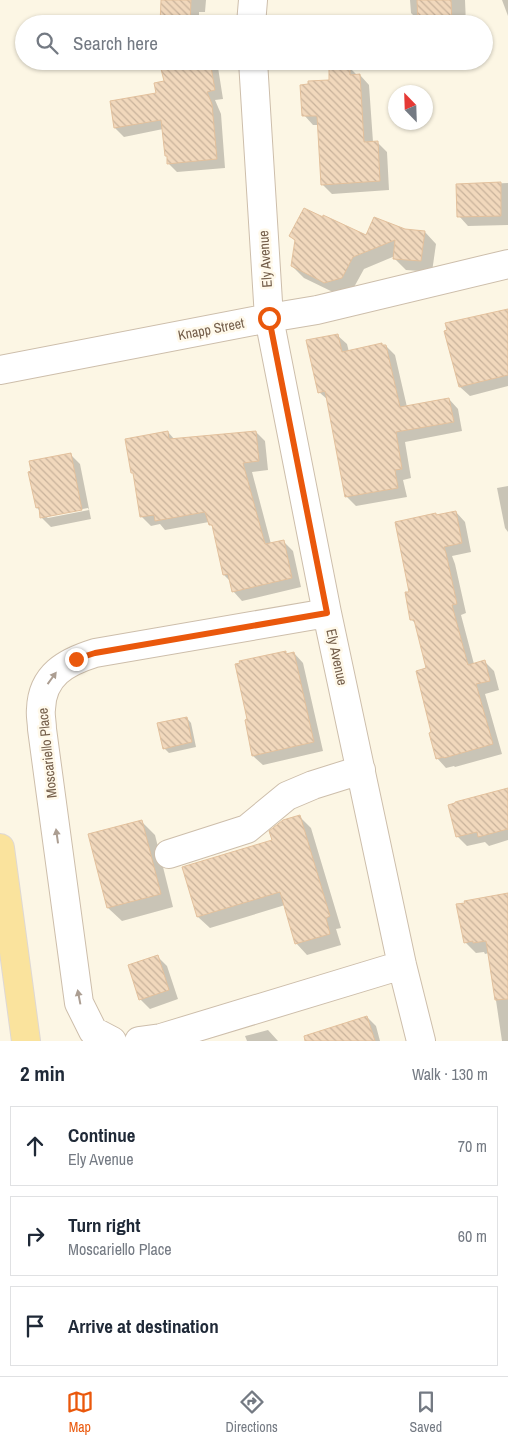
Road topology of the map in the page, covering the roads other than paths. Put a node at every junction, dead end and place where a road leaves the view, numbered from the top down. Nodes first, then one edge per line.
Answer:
1 (253, 0) edge
2 (252, 15) edge
3 (254, 70) edge
4 (508, 264) edge
5 (269, 318) junction
6 (0, 370) edge
7 (327, 613) junction
8 (361, 770) junction
9 (0, 848) edge
10 (169, 854) dead end
11 (402, 965) junction
12 (108, 1039) edge
13 (26, 1041) edge
14 (139, 1041) edge
15 (421, 1041) edge

1 - 2 street
3 - 5 street, Ely Avenue
4 - 5 street, Knapp Street
5 - 6 street, Knapp Street
5 - 7 street, Ely Avenue
7 - 8 street, Ely Avenue
12 -> 7 street, Moscariello Place
8 - 10 street
8 - 11 street, Ely Avenue
9 - 13 main road
11 - 14 street
11 - 15 street, Ely Avenue

